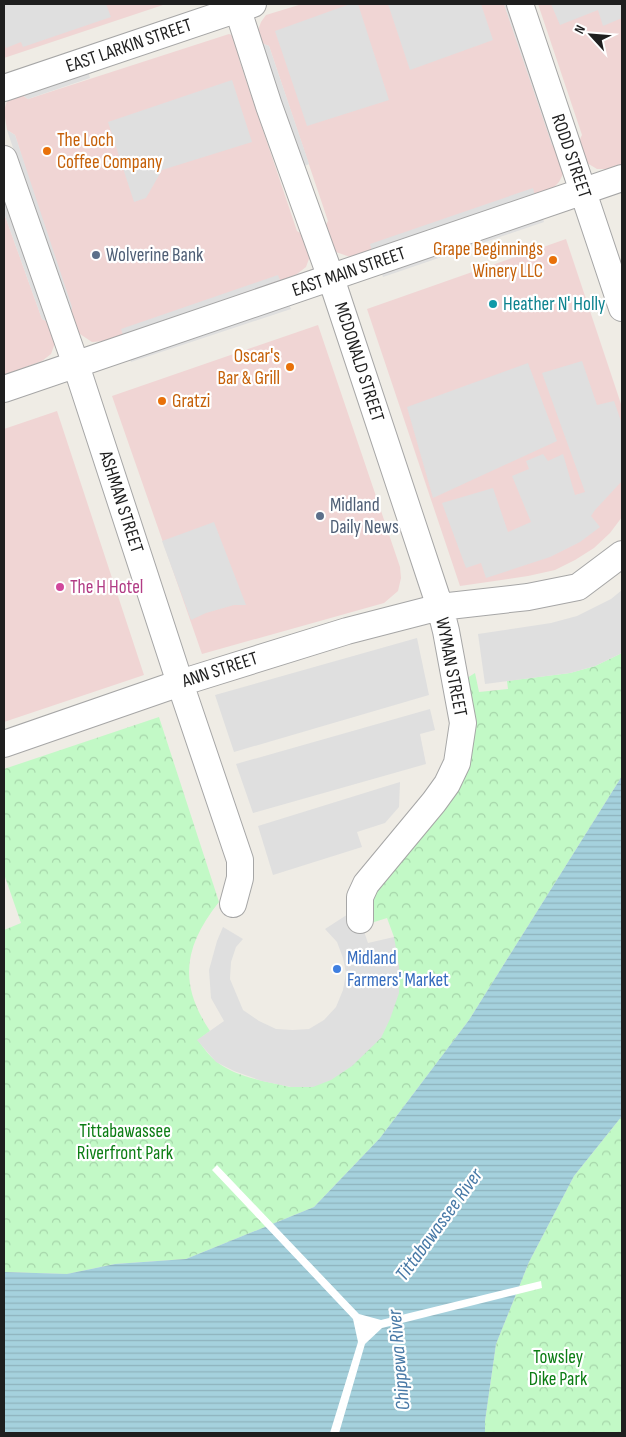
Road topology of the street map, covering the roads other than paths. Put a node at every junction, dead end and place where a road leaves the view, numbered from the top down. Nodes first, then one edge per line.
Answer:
1 (520, 4) edge
2 (242, 6) edge
3 (4, 88) edge
4 (4, 159) edge
5 (622, 178) edge
6 (584, 193) junction
7 (331, 278) junction
8 (622, 308) edge
9 (76, 365) junction
10 (4, 390) edge
11 (622, 554) edge
12 (440, 607) junction
13 (180, 683) junction
14 (4, 744) edge
15 (233, 904) dead end
16 (360, 920) dead end

1 - 6 street, RODD STREET
2 - 3 street, EAST LARKIN STREET
2 - 7 street, MCDONALD STREET
4 - 9 street, ASHMAN STREET
5 - 6 street, EAST MAIN STREET
6 - 7 street, EAST MAIN STREET
6 - 8 street, RODD STREET
7 - 9 street, EAST MAIN STREET
7 - 12 street, MCDONALD STREET
9 - 10 street, EAST MAIN STREET
9 - 13 street, ASHMAN STREET
11 - 12 street, WYMAN STREET
12 - 13 street, ANN STREET
12 - 16 street, WYMAN STREET
13 - 14 street, ANN STREET
13 - 15 street, ASHMAN STREET

